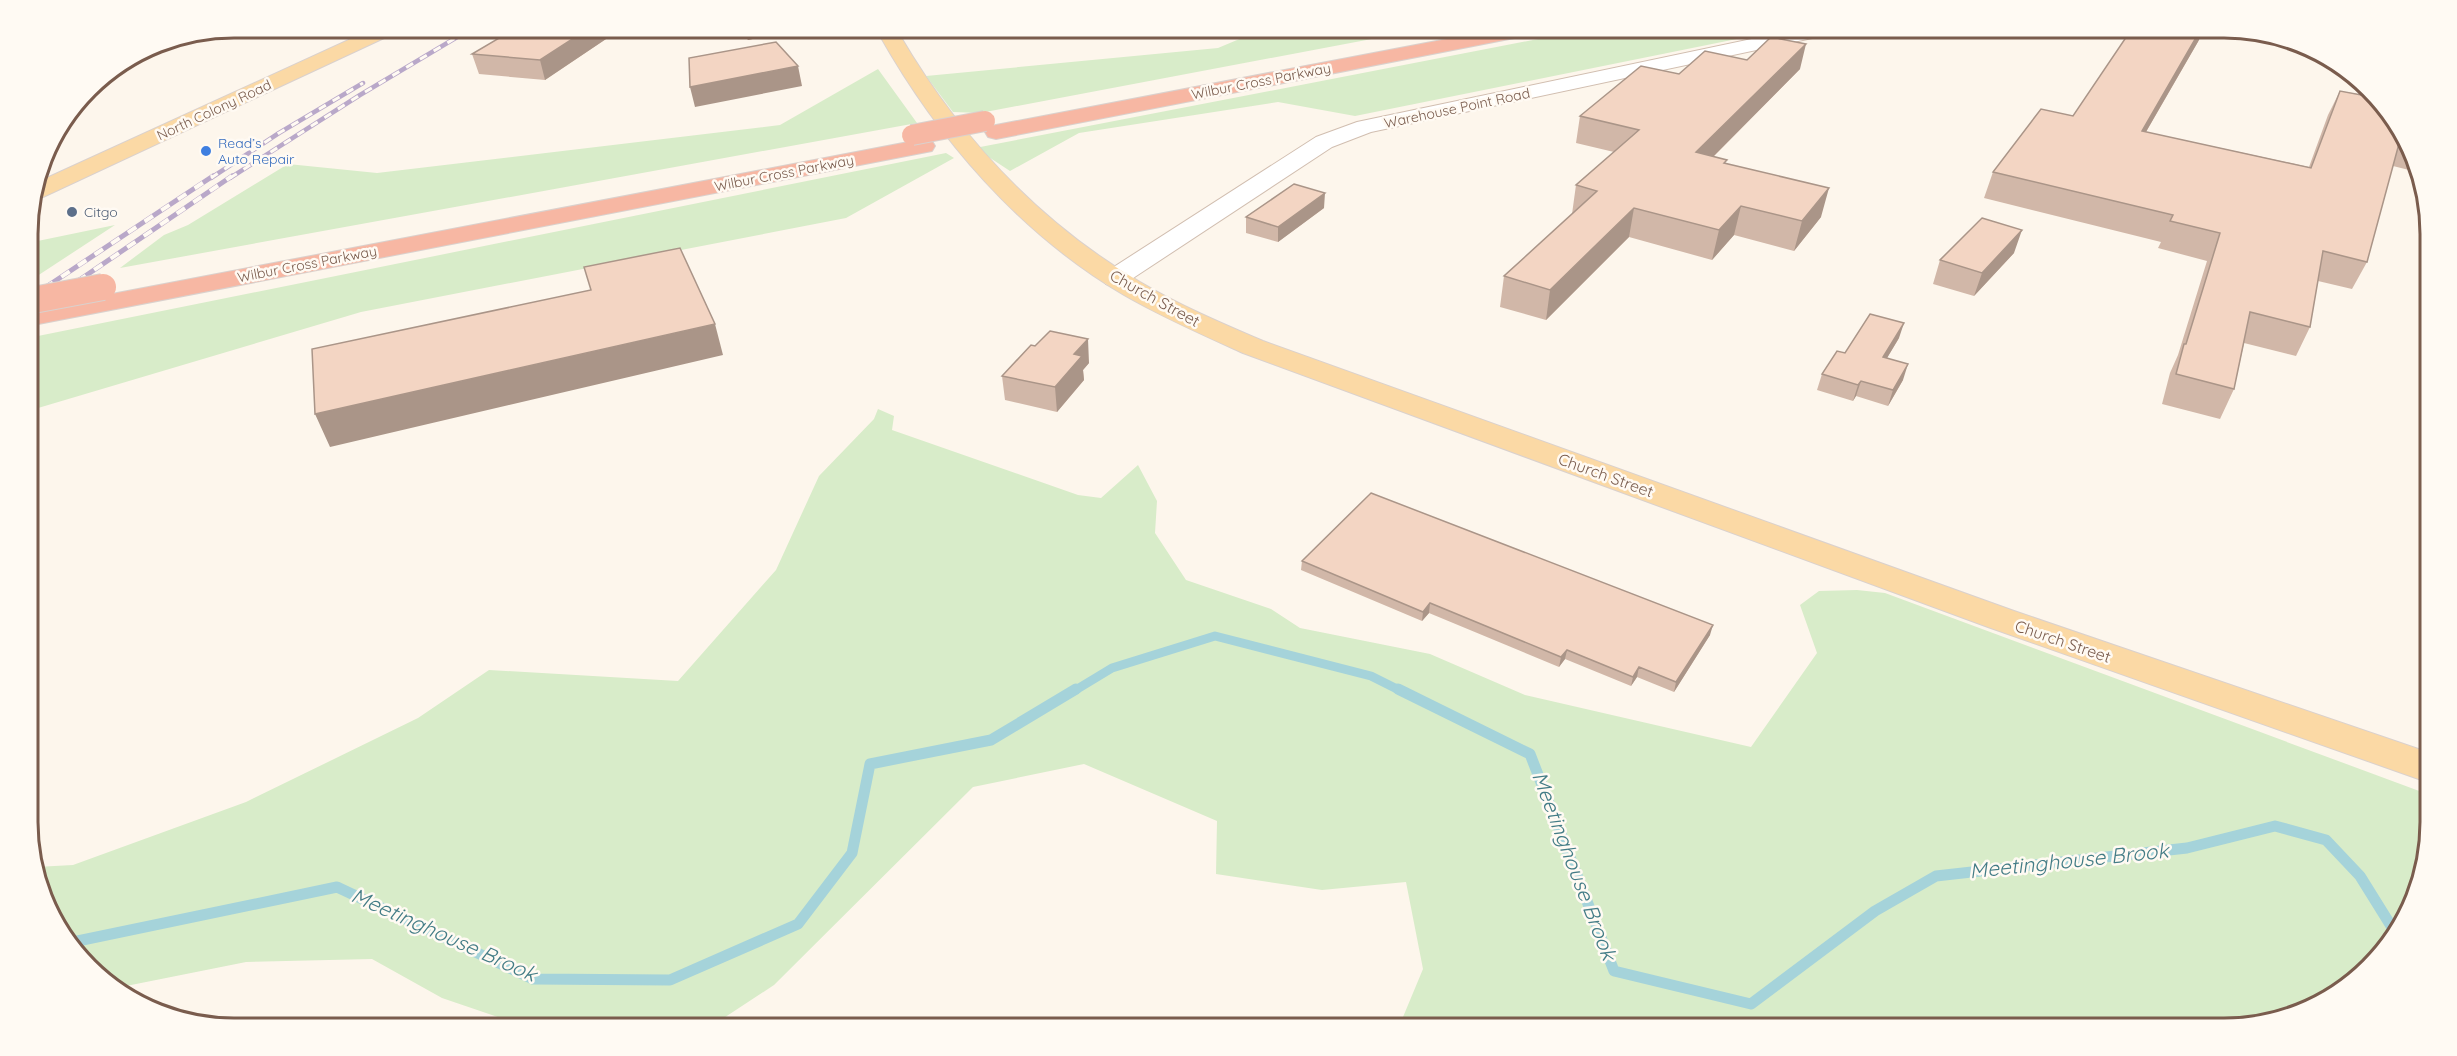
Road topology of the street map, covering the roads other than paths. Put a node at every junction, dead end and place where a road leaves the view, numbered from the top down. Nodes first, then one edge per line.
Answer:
1 (368, 38) edge
2 (891, 38) edge
3 (1423, 38) edge
4 (1479, 38) edge
5 (1784, 38) edge
6 (991, 126) junction
7 (918, 140) junction
8 (43, 188) edge
9 (1115, 278) junction
10 (38, 299) edge
11 (63, 315) junction
12 (38, 317) edge
13 (38, 324) edge
14 (2420, 765) edge

1 - 8 main road, North Colony Road
2 - 9 main road, Church Street
3 - 6 highway, Wilbur Cross Parkway
4 - 6 highway, Wilbur Cross Parkway
5 - 9 street, Warehouse Point Road
6 - 7 highway, Wilbur Cross Parkway
7 - 10 highway, Wilbur Cross Parkway, bridge
7 - 11 highway, Wilbur Cross Parkway
9 - 14 main road, Church Street
11 - 12 highway
11 - 13 highway

